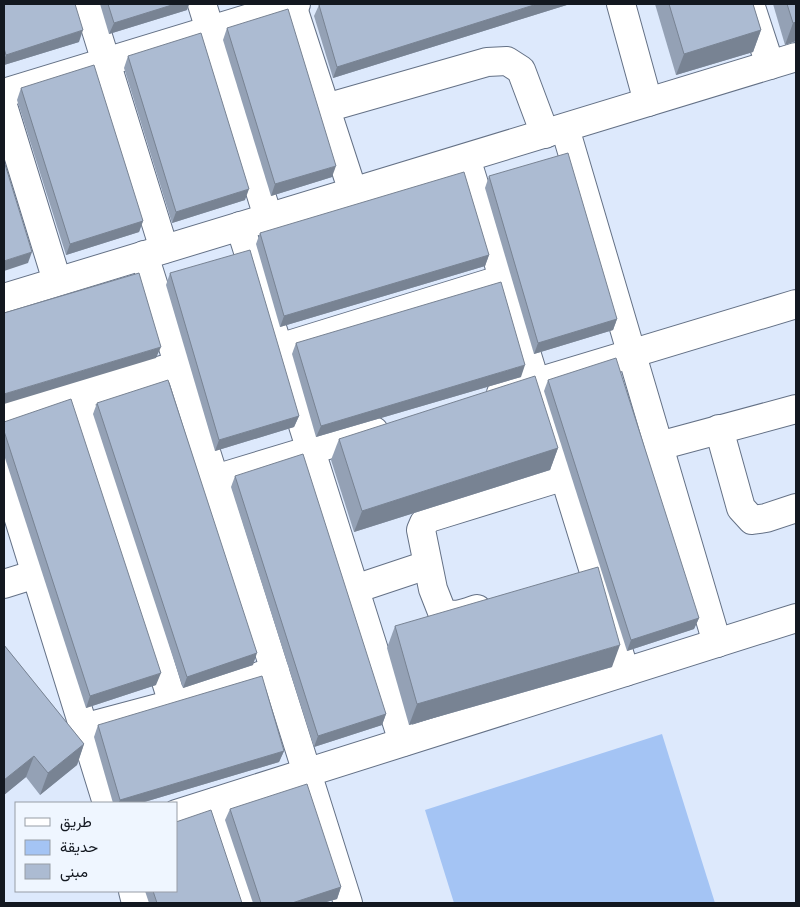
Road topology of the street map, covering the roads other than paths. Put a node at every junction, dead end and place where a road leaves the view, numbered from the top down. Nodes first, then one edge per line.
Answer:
1 (88, 4) edge
2 (202, 4) edge
3 (294, 4) edge
4 (621, 4) edge
5 (750, 4) edge
6 (210, 30) junction
7 (796, 57) edge
8 (106, 62) junction
9 (770, 65) junction
10 (4, 93) edge
11 (648, 102) junction
12 (326, 108) junction
13 (4, 109) edge
14 (555, 131) junction
15 (466, 158) junction
16 (352, 192) junction
17 (268, 217) junction
18 (240, 226) junction
19 (154, 252) junction
20 (504, 279) junction
21 (57, 282) junction
22 (4, 298) edge
23 (796, 304) edge
24 (279, 348) junction
25 (632, 354) junction
26 (179, 365) junction
27 (536, 382) junction
28 (78, 395) junction
29 (479, 399) edge
30 (796, 409) edge
31 (4, 417) edge
32 (395, 425) edge
33 (719, 429) junction
34 (659, 446) junction
35 (311, 450) junction
36 (4, 471) edge
37 (565, 476) junction
38 (215, 480) junction
39 (796, 508) edge
40 (427, 564) junction
41 (36, 574) junction
42 (596, 575) junction
43 (568, 583) edge
44 (4, 584) edge
45 (355, 589) junction
46 (503, 602) edge
47 (796, 618) edge
48 (717, 643) junction
49 (275, 671) junction
50 (625, 672) junction
51 (173, 704) junction
52 (84, 728) junction
53 (403, 742) junction
54 (307, 773) junction
55 (107, 802) edge
56 (215, 802) junction
57 (178, 813) edge
58 (243, 903) edge
59 (348, 903) edge

1 - 8 street
2 - 6 street
3 - 6 street
3 - 12 street
4 - 11 street
5 - 9 street
6 - 8 street
6 - 17 street
7 - 9 street
8 - 10 street
8 - 19 street
9 - 11 street
11 - 14 street
12 - 14 street
12 - 16 street
13 - 21 street
14 - 15 street
14 - 25 street
15 - 16 street
15 - 20 street
16 - 17 street
17 - 18 street
18 - 19 street
18 - 24 street
19 - 21 street
19 - 26 street
20 - 24 street
20 - 27 street
21 - 22 street
23 - 25 street
24 - 35 street
25 - 27 street
25 - 34 street
26 - 28 street
26 - 38 street
27 - 29 street
27 - 37 street
28 - 31 street
28 - 51 street
30 - 33 street
32 - 35 street
33 - 34 street
33 - 39 street
34 - 48 street
35 - 38 street
35 - 45 street
36 - 41 street
37 - 40 street
37 - 42 street
38 - 49 street
40 - 45 street
40 - 46 street
41 - 44 street
41 - 52 street
42 - 43 street
42 - 50 street
45 - 53 street
47 - 48 street
48 - 50 street
49 - 51 street
49 - 54 street
50 - 53 street
51 - 52 street
52 - 55 street
53 - 54 street
54 - 56 street
54 - 59 street
56 - 57 street
56 - 58 street

